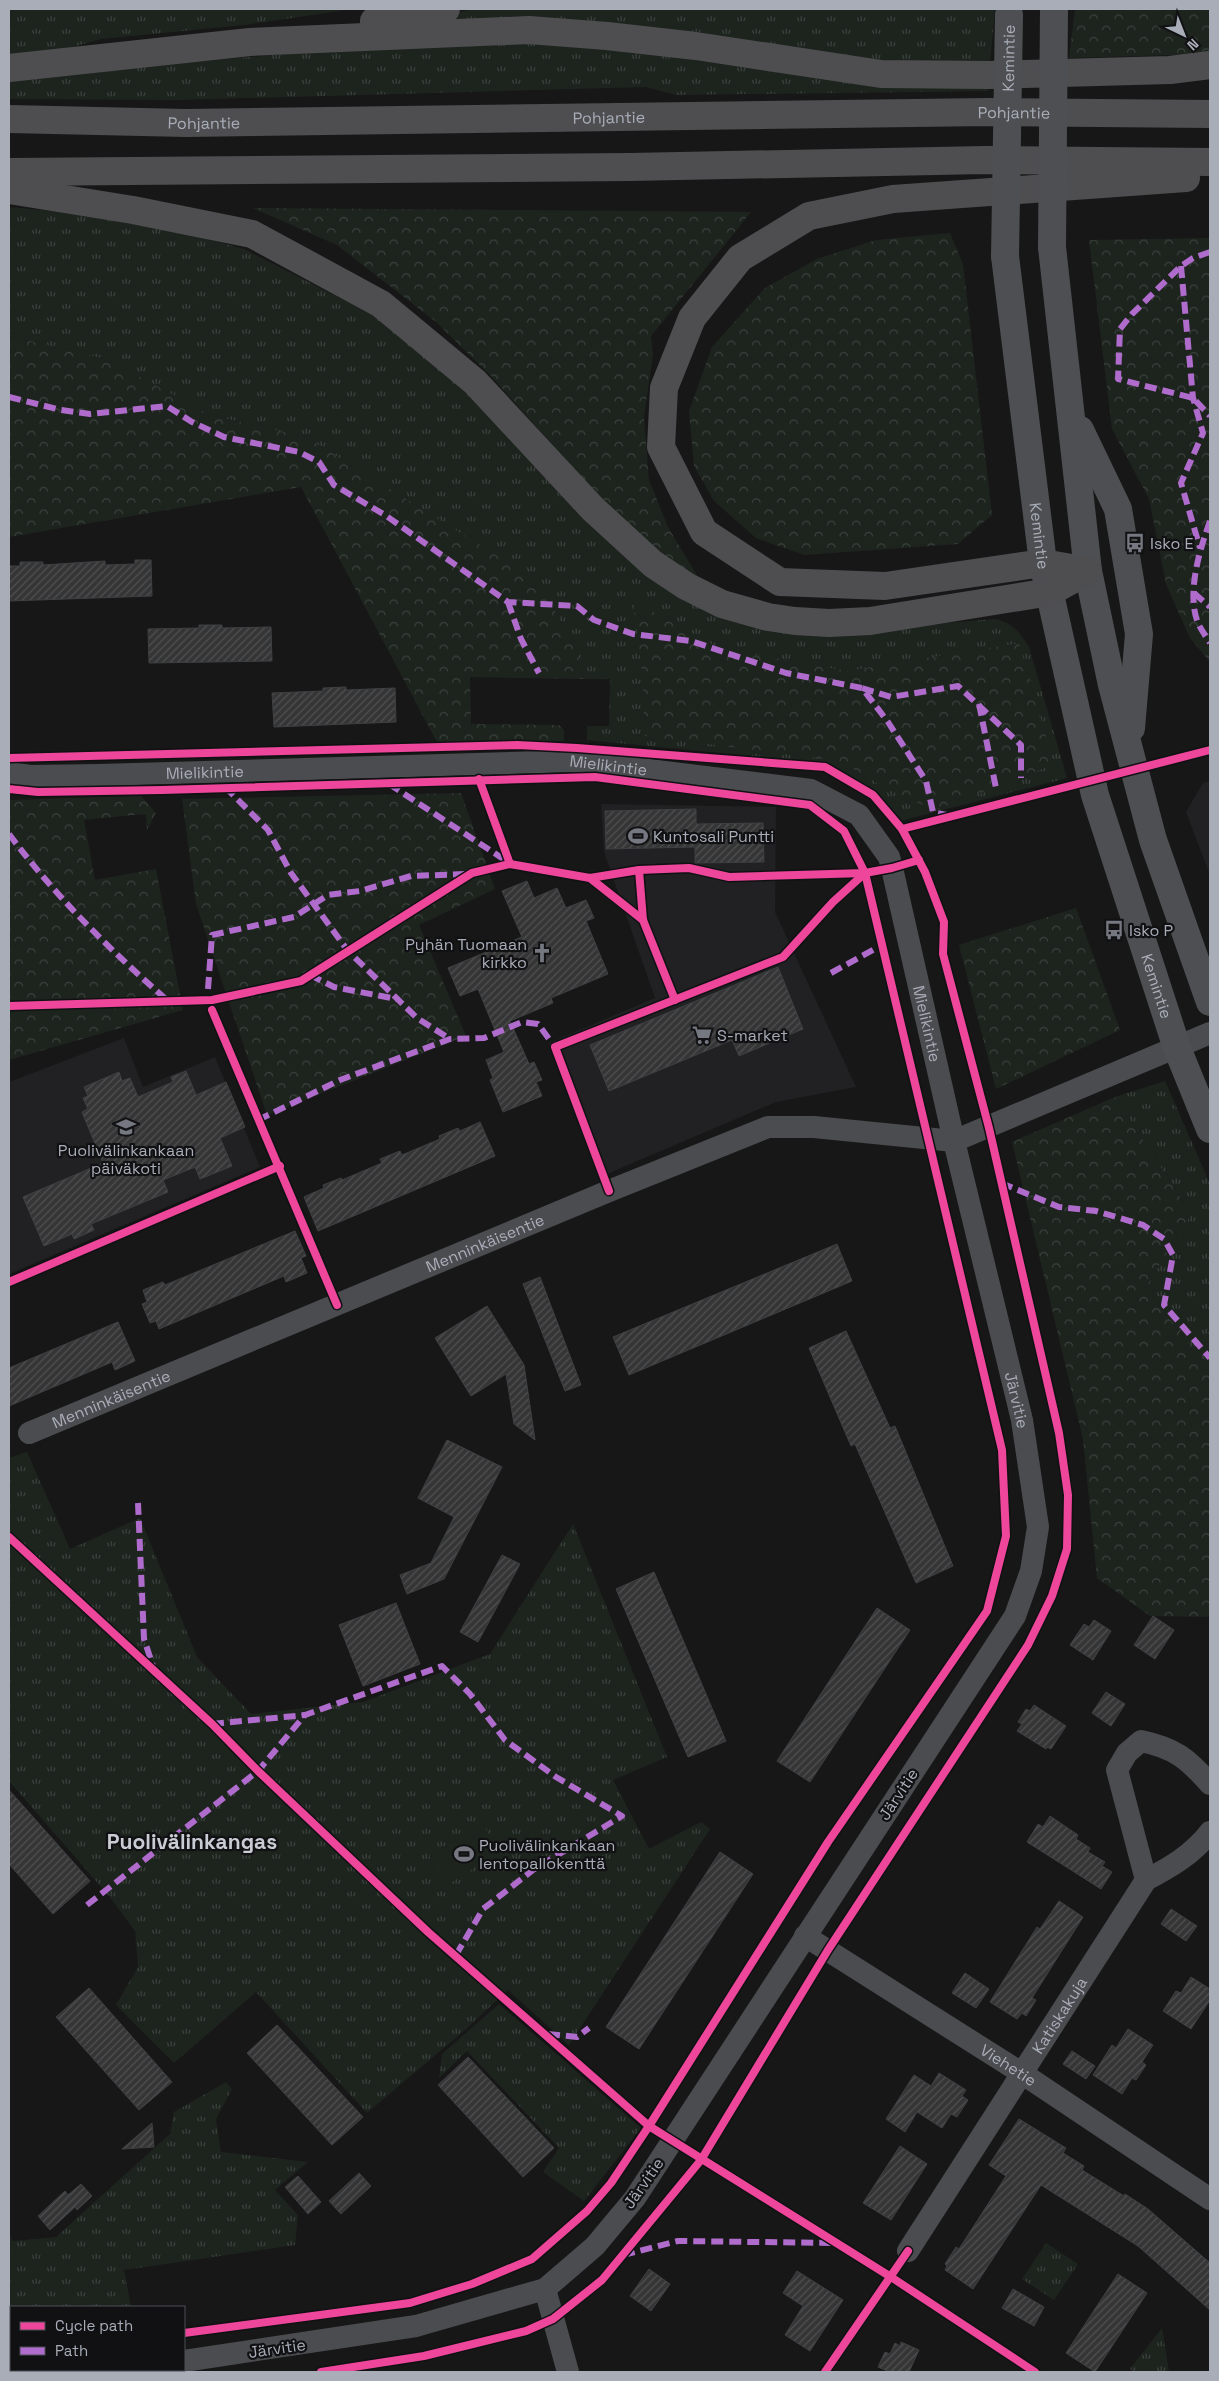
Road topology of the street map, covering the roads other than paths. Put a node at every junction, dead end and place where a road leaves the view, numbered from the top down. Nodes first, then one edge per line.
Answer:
1 (446, 9) edge
2 (1054, 9) edge
3 (1009, 12) edge
4 (250, 42) junction
5 (1210, 65) edge
6 (9, 68) edge
7 (1210, 114) edge
8 (9, 119) edge
9 (1210, 162) edge
10 (9, 172) edge
11 (1210, 177) edge
12 (9, 190) edge
13 (1070, 410) junction
14 (1044, 563) junction
15 (1088, 571) junction
16 (1050, 592) junction
17 (1129, 750) junction
18 (9, 773) edge
19 (1210, 1002) edge
20 (1210, 1033) edge
21 (1177, 1048) junction
22 (1210, 1128) edge
23 (954, 1141) junction
24 (29, 1433) dead end
25 (1210, 1784) edge
26 (1210, 1832) edge
27 (1146, 1880) junction
28 (805, 1936) junction
29 (1023, 2074) junction
30 (1210, 2199) edge
31 (908, 2251) dead end
32 (545, 2289) junction
33 (185, 2361) edge
34 (568, 2372) edge

1 - 4 highway
2 - 13 main road, bridge
3 - 14 main road, Kemintie, bridge
4 - 5 highway
4 - 6 highway
7 - 8 highway, Pohjantie
9 - 10 highway
11 - 14 highway
12 - 16 highway
13 - 15 main road
13 - 17 main road
14 - 15 highway
14 - 16 main road, Kemintie
15 - 16 highway
15 - 17 main road
16 - 21 main road, Kemintie
17 - 19 main road
18 - 23 street, Mielikintie
20 - 21 street
21 - 22 main road, Kemintie
21 - 23 street
23 - 24 street, Menninkäisentie
23 - 28 street, Järvitie
25 - 27 street
26 - 27 street, Katiskakuja
27 - 29 street, Katiskakuja
28 - 29 street, Viehetie
28 - 32 street, Järvitie
29 - 30 street, Viehetie
29 - 31 street, Katiskakuja
32 - 33 street, Järvitie
32 - 34 street

